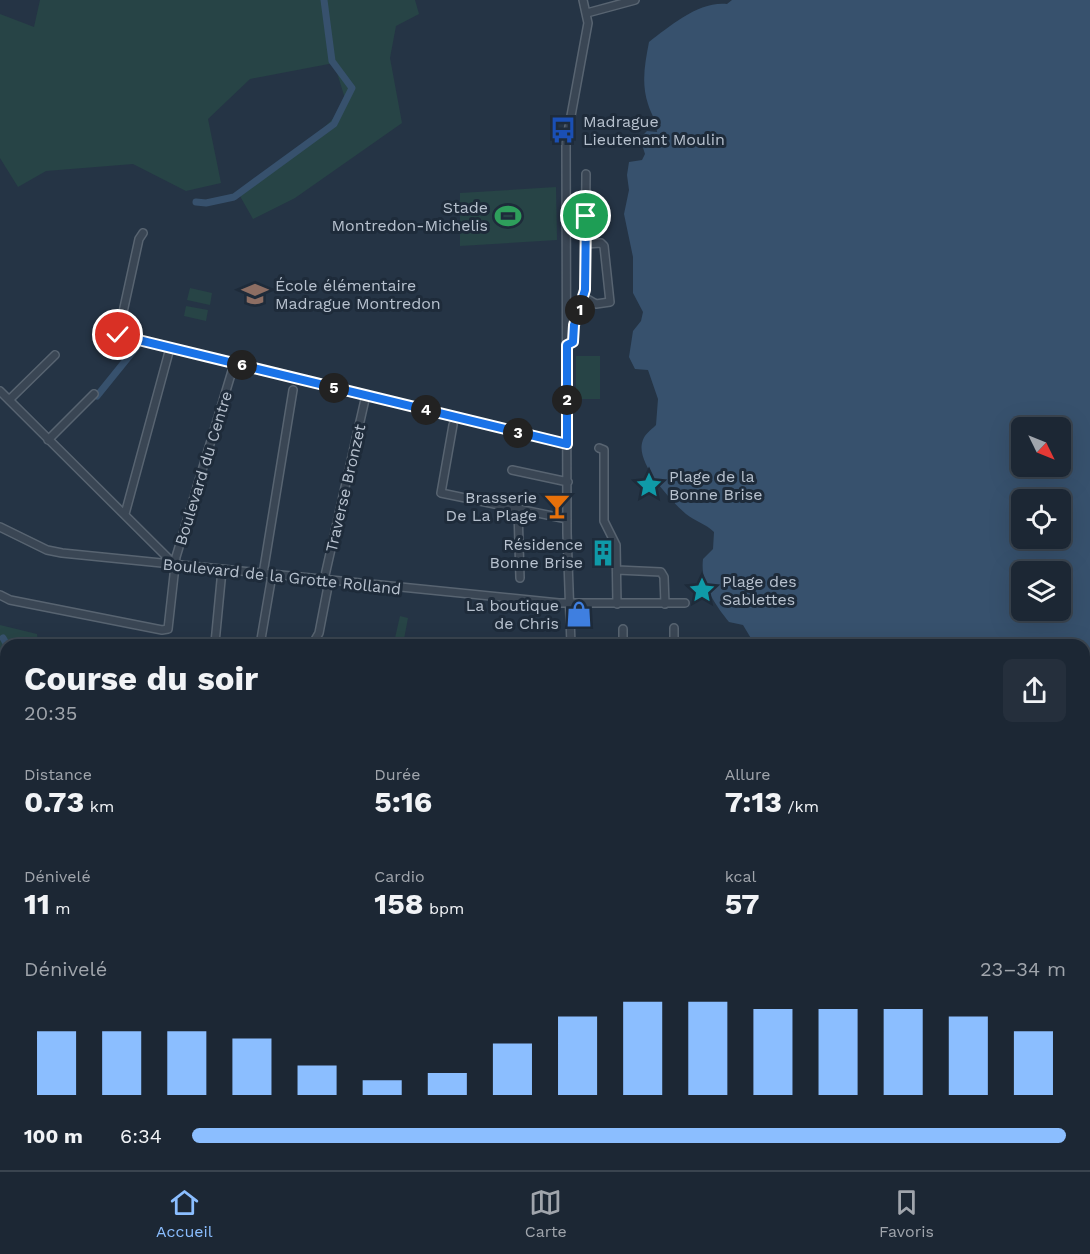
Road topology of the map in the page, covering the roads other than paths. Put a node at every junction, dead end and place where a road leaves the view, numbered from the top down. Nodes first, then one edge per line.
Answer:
1 (583, 0) edge
2 (635, 0) edge
3 (587, 13) junction
4 (586, 174) dead end
5 (143, 233) dead end
6 (586, 244) junction
7 (584, 297) junction
8 (567, 345) junction
9 (170, 348) junction
10 (54, 355) dead end
11 (232, 371) dead end
12 (293, 390) dead end
13 (0, 391) edge
14 (94, 394) dead end
15 (366, 395) junction
16 (9, 400) junction
17 (453, 425) dead end
18 (48, 440) junction
19 (567, 444) junction
20 (599, 448) dead end
21 (512, 470) dead end
22 (568, 482) junction
23 (518, 509) junction
24 (125, 514) junction
25 (567, 519) junction
26 (0, 527) edge
27 (175, 565) junction
28 (222, 570) junction
29 (617, 570) junction
30 (262, 574) junction
31 (272, 575) junction
32 (520, 578) dead end
33 (327, 581) junction
34 (0, 595) edge
35 (685, 603) dead end
36 (569, 604) junction
37 (618, 604) junction
38 (665, 604) junction
39 (674, 628) dead end
40 (623, 629) dead end
41 (215, 639) edge
42 (261, 639) edge
43 (316, 639) edge
44 (571, 639) edge
45 (623, 639) edge
46 (674, 639) edge

1 - 3 street
2 - 3 street
3 - 8 street
4 - 6 street
5 - 9 street
6 - 7 street
6 - 7 street
7 - 8 street
8 - 19 street
9 - 15 street
9 - 24 street
10 - 16 street
11 - 27 street, Boulevard du Centre
12 - 30 street
13 - 16 street
14 - 18 street
15 - 19 street
15 - 33 street, Traverse Bronzet
16 - 18 street
17 - 23 street
18 - 24 street
19 - 22 street
20 - 29 street
21 - 22 street
22 - 25 street
23 - 25 street
23 - 32 street
24 - 27 street
25 - 36 street
26 - 27 street, Boulevard de la Grotte Rolland
27 - 28 street, Boulevard de la Grotte Rolland
27 - 34 street, Boulevard du Centre
28 - 30 street, Boulevard de la Grotte Rolland
28 - 41 street
29 - 37 street
29 - 38 street
30 - 31 street, Boulevard de la Grotte Rolland
31 - 33 street, Boulevard de la Grotte Rolland
31 - 42 street
33 - 36 street, Boulevard de la Grotte Rolland
33 - 43 street, Traverse Bronzet
35 - 38 street, Boulevard de la Grotte Rolland
36 - 37 street, Boulevard de la Grotte Rolland
36 - 44 street
37 - 38 street, Boulevard de la Grotte Rolland
39 - 46 street
40 - 45 street

